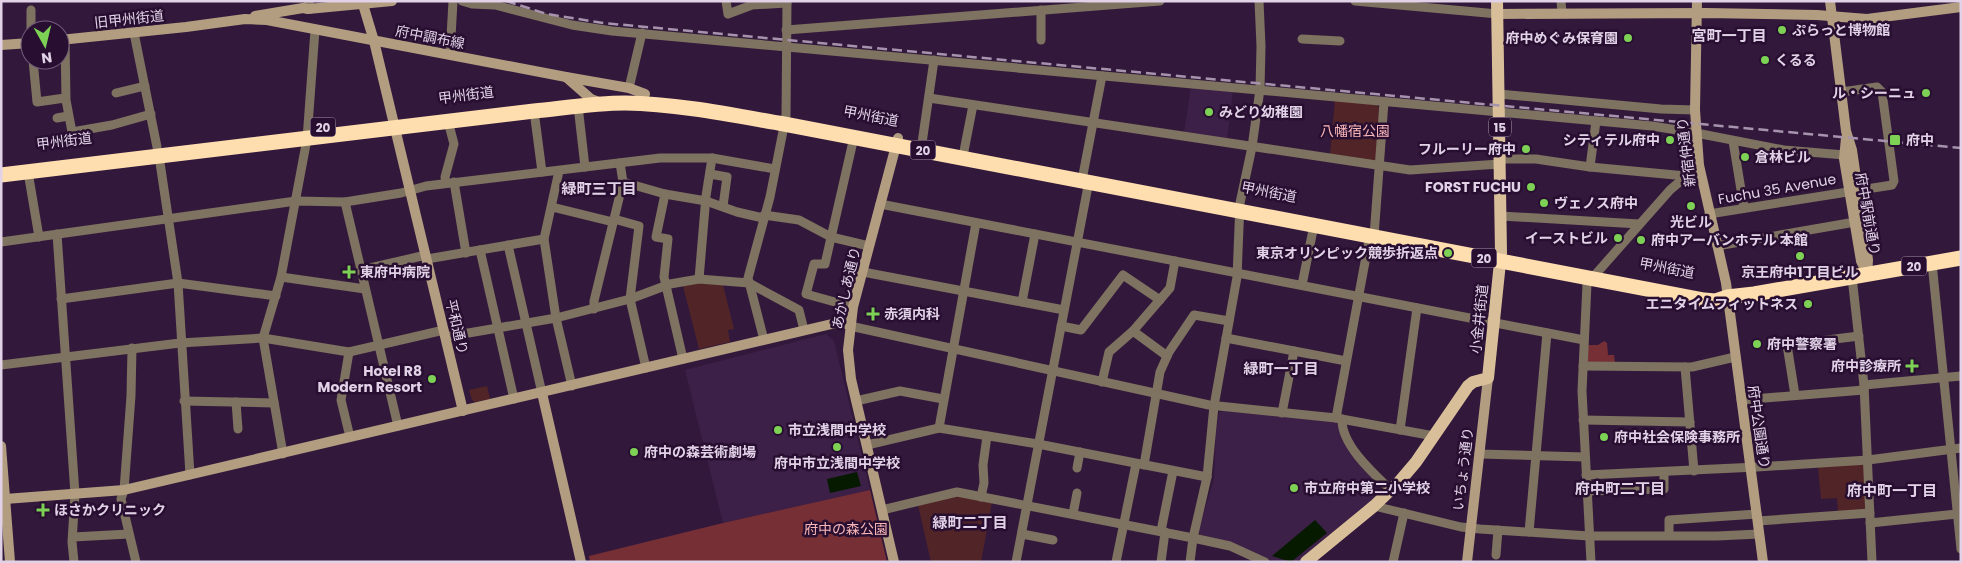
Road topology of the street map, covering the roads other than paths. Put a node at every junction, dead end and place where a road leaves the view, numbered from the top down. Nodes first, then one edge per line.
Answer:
1 (392, 1) edge
2 (453, 1) edge
3 (462, 1) edge
4 (726, 1) edge
5 (1160, 1) edge
6 (1259, 1) edge
7 (1355, 1) edge
8 (1561, 1) edge
9 (1696, 1) edge
10 (1830, 1) edge
11 (787, 2) edge
12 (362, 3) edge
13 (309, 6) edge
14 (1497, 7) edge
15 (1961, 7) edge
16 (31, 10) dead end
17 (1041, 10) junction
18 (1696, 13) junction
19 (1562, 14) junction
20 (1832, 17) junction
21 (245, 19) junction
22 (31, 20) edge
23 (289, 24) junction
24 (315, 30) junction
25 (786, 30) junction
26 (134, 33) junction
27 (642, 33) junction
28 (70, 39) edge
29 (1302, 39) dead end
30 (1041, 40) dead end
31 (374, 41) junction
32 (1340, 42) dead end
33 (20, 44) edge
34 (1, 45) edge
35 (786, 46) junction
36 (450, 55) junction
37 (934, 60) junction
38 (34, 70) edge
39 (65, 70) edge
40 (1102, 76) junction
41 (566, 78) junction
42 (146, 86) junction
43 (629, 88) junction
44 (1260, 89) junction
45 (1841, 92) junction
46 (116, 93) dead end
47 (644, 94) junction
48 (1499, 94) junction
49 (579, 97) junction
50 (66, 98) junction
51 (929, 98) junction
52 (1384, 102) junction
53 (973, 105) junction
54 (1695, 110) junction
55 (534, 111) junction
56 (1499, 113) junction
57 (151, 114) junction
58 (68, 116) junction
59 (57, 118) dead end
60 (785, 120) junction
61 (448, 121) junction
62 (1596, 121) junction
63 (1093, 123) junction
64 (394, 124) junction
65 (1846, 131) junction
66 (1696, 133) junction
67 (308, 134) junction
68 (854, 137) junction
69 (1733, 141) junction
70 (897, 142) junction
71 (922, 146) junction
72 (1252, 147) junction
73 (964, 150) junction
74 (158, 151) junction
75 (1845, 155) junction
76 (712, 158) junction
77 (1500, 162) junction
78 (620, 163) junction
79 (1, 165) edge
80 (1379, 165) junction
81 (1700, 165) junction
82 (585, 167) junction
83 (1590, 167) junction
84 (775, 168) junction
85 (559, 170) junction
86 (28, 172) junction
87 (542, 172) junction
88 (710, 174) junction
89 (1, 175) edge
90 (1686, 176) junction
91 (1084, 178) junction
92 (623, 182) junction
93 (450, 183) junction
94 (1854, 190) junction
95 (410, 191) junction
96 (665, 194) junction
97 (706, 200) junction
98 (296, 201) junction
99 (345, 202) junction
100 (880, 204) junction
101 (722, 206) junction
102 (552, 207) junction
103 (1240, 207) junction
104 (1744, 208) junction
105 (1861, 212) junction
106 (1710, 214) junction
107 (1500, 216) junction
108 (763, 217) junction
109 (168, 219) junction
110 (614, 221) junction
111 (1855, 222) junction
112 (976, 223) junction
113 (1639, 224) junction
114 (1314, 225) junction
115 (1373, 233) junction
116 (57, 234) junction
117 (1035, 234) junction
118 (39, 237) junction
119 (832, 237) junction
120 (544, 239) junction
121 (1, 242) edge
122 (1077, 242) junction
123 (508, 245) junction
124 (869, 246) junction
125 (1717, 246) junction
126 (480, 250) junction
127 (466, 253) junction
128 (426, 257) junction
129 (1501, 257) junction
130 (1961, 258) edge
131 (1175, 261) junction
132 (1932, 263) junction
133 (361, 270) junction
134 (863, 272) junction
135 (1237, 273) junction
136 (1594, 275) junction
137 (1860, 276) junction
138 (281, 277) junction
139 (699, 279) junction
140 (178, 283) junction
141 (749, 283) junction
142 (1302, 285) junction
143 (665, 286) junction
144 (365, 289) junction
145 (963, 291) junction
146 (276, 296) junction
147 (1358, 296) junction
148 (1727, 297) junction
149 (61, 299) junction
150 (630, 299) junction
151 (1160, 300) junction
152 (1022, 302) junction
153 (853, 307) junction
154 (1417, 308) junction
155 (594, 309) junction
156 (1064, 310) junction
157 (556, 318) junction
158 (1229, 322) junction
159 (1494, 322) junction
160 (525, 323) junction
161 (850, 326) junction
162 (1061, 326) junction
163 (497, 328) junction
164 (804, 330) junction
165 (1133, 331) junction
166 (1547, 333) junction
167 (444, 334) junction
168 (1859, 336) junction
169 (263, 338) junction
170 (1226, 338) junction
171 (764, 340) junction
172 (1584, 340) junction
173 (180, 343) junction
174 (379, 345) junction
175 (132, 348) junction
176 (952, 349) junction
177 (1294, 351) junction
178 (349, 352) junction
179 (1167, 356) junction
180 (65, 358) junction
181 (1735, 358) junction
182 (683, 359) junction
183 (1346, 361) junction
184 (1, 365) edge
185 (1583, 366) junction
186 (1685, 367) junction
187 (646, 368) junction
188 (1054, 370) junction
189 (1961, 376) edge
190 (1488, 378) junction
191 (1944, 378) junction
192 (1102, 382) junction
193 (572, 386) junction
194 (1864, 388) junction
195 (542, 393) junction
196 (1157, 394) junction
197 (1795, 395) junction
198 (514, 399) junction
199 (943, 399) junction
200 (1741, 400) junction
201 (184, 401) junction
202 (856, 401) junction
203 (236, 402) junction
204 (274, 403) junction
205 (1214, 406) junction
206 (463, 411) junction
207 (1282, 413) junction
208 (1339, 418) junction
209 (1583, 420) junction
210 (1690, 422) junction
211 (398, 426) junction
212 (939, 428) junction
213 (238, 429) dead end
214 (1400, 430) junction
215 (987, 436) junction
216 (1434, 436) junction
217 (350, 438) junction
218 (1038, 444) junction
219 (866, 445) junction
220 (1, 446) edge
221 (1956, 449) edge
222 (1080, 452) junction
223 (283, 454) junction
224 (1479, 454) junction
225 (1536, 455) junction
226 (1585, 457) junction
227 (1868, 460) junction
228 (1140, 464) junction
229 (1750, 467) junction
230 (1077, 468) dead end
231 (1694, 470) junction
232 (1173, 471) junction
233 (1664, 472) junction
234 (190, 475) junction
235 (1586, 475) junction
236 (1207, 477) junction
237 (124, 490) junction
238 (1392, 490) junction
239 (1587, 491) junction
240 (1077, 493) dead end
241 (74, 494) junction
242 (981, 497) junction
243 (5, 499) junction
244 (1027, 506) junction
245 (1374, 506) junction
246 (882, 510) junction
247 (1404, 513) junction
248 (1870, 513) junction
249 (1073, 514) junction
250 (1958, 514) junction
251 (1757, 518) junction
252 (1870, 523) junction
253 (4, 524) edge
254 (1124, 524) junction
255 (1470, 528) junction
256 (1498, 530) junction
257 (1163, 532) junction
258 (1528, 532) junction
259 (129, 534) junction
260 (1022, 534) junction
261 (1759, 534) junction
262 (73, 536) junction
263 (1589, 536) junction
264 (1669, 536) junction
265 (1192, 538) junction
266 (1053, 540) dead end
267 (1961, 549) edge
268 (1496, 554) dead end
269 (10, 562) edge
270 (74, 562) edge
271 (136, 562) edge
272 (581, 562) edge
273 (894, 562) edge
274 (1016, 562) edge
275 (1116, 562) edge
276 (1161, 562) edge
277 (1190, 562) edge
278 (1265, 562) edge
279 (1306, 562) edge
280 (1393, 562) edge
281 (1467, 562) edge
282 (1591, 562) edge
283 (1763, 562) edge
284 (1872, 562) edge

1 - 12 street
2 - 36 street
3 - 27 street
4 - 11 street
5 - 17 street
6 - 44 street
7 - 14 street
8 - 19 street
9 - 18 street, 新宿仲通り
10 - 20 street, 府中駅前通り
11 - 25 street
12 - 13 street
12 - 31 street, 平和通り
13 - 21 street
13 - 23 street
14 - 19 street
14 - 48 main road, 小金井街道 / 15
15 - 20 street
16 - 22 street
17 - 25 street
17 - 30 street
18 - 19 street
18 - 20 street
18 - 54 street, 新宿仲通り
20 - 45 street, 府中駅前通り
21 - 23 street, 旧甲州街道
21 - 26 street, 旧甲州街道
23 - 24 street, 府中調布線
24 - 31 street, 府中調布線
24 - 67 street
25 - 35 street
26 - 28 street, 旧甲州街道
26 - 42 street
27 - 35 street
27 - 43 street
29 - 32 street
31 - 36 street, 府中調布線
31 - 64 street, 平和通り
33 - 34 street
35 - 37 street
35 - 60 street
36 - 41 street, 府中調布線
37 - 40 street
37 - 51 street
38 - 50 street
39 - 50 street
40 - 44 street
40 - 63 street
41 - 43 street, 府中調布線
41 - 49 street
42 - 46 street
42 - 57 street
43 - 47 street, 府中調布線
44 - 52 street
44 - 72 street
45 - 65 street, 府中駅前通り
45 - 94 street, Fuchu 35 Avenue
47 - 49 highway, 甲州街道 / 20
47 - 60 highway, 甲州街道 / 20
48 - 54 street
48 - 56 main road, 小金井街道 / 15
49 - 55 highway, 甲州街道 / 20
49 - 60 highway, 甲州街道 / 20
49 - 64 highway, 甲州街道 / 20
49 - 82 street
50 - 58 street
51 - 53 street
51 - 71 street
52 - 56 street
52 - 80 street
53 - 63 street
53 - 73 street
54 - 66 street, 新宿仲通り
55 - 61 highway, 甲州街道 / 20
55 - 87 street
56 - 62 street
56 - 77 main road, 小金井街道 / 15
57 - 58 street
57 - 74 street
58 - 59 street
60 - 68 highway, 甲州街道 / 20
60 - 70 highway, 甲州街道 / 20
60 - 84 street
61 - 64 highway, 甲州街道 / 20
61 - 93 street
62 - 66 street
62 - 83 street
63 - 72 street
63 - 91 street
64 - 67 highway, 甲州街道 / 20
64 - 95 street, 平和通り
65 - 75 street, 府中駅前通り
65 - 94 street, 府中駅前通り
66 - 69 street
66 - 81 street, 新宿仲通り
67 - 74 highway, 甲州街道 / 20
67 - 98 street
68 - 70 highway, 甲州街道 / 20
68 - 119 street
69 - 75 street
69 - 104 street
70 - 71 highway, 甲州街道 / 20
70 - 100 street, あかしあ通り
71 - 73 highway, 甲州街道 / 20
71 - 91 highway, 甲州街道 / 20
72 - 80 street
72 - 103 street
73 - 91 highway, 甲州街道 / 20
74 - 79 highway, 甲州街道 / 20
74 - 86 highway, 甲州街道 / 20
74 - 109 street
75 - 94 street, 府中駅前通り
76 - 78 street
76 - 84 street
76 - 88 street
77 - 80 street
77 - 83 street
77 - 107 main road, 小金井街道 / 15
78 - 82 street
78 - 92 street
80 - 115 street
81 - 90 street
81 - 106 street, 新宿仲通り
82 - 85 street
83 - 90 street
84 - 108 street
85 - 87 street
85 - 102 street
86 - 89 highway, 甲州街道 / 20
86 - 118 street
87 - 93 street
88 - 97 street
88 - 101 street
90 - 113 street
91 - 103 highway, 甲州街道 / 20
91 - 122 street
92 - 96 street
92 - 110 street
93 - 95 street
93 - 127 street
94 - 104 street, Fuchu 35 Avenue
94 - 105 street, 府中駅前通り
94 - 111 street, 府中駅前通り
95 - 99 street
95 - 128 street, 平和通り
96 - 97 street
96 - 143 street
97 - 101 street
97 - 139 street
98 - 99 street
98 - 109 street
98 - 138 street
99 - 133 street
100 - 112 street
100 - 124 street, あかしあ通り
101 - 108 street
102 - 110 street
102 - 120 street
103 - 114 highway, 甲州街道 / 20
103 - 115 highway, 甲州街道 / 20
103 - 135 street
104 - 106 street, Fuchu 35 Avenue
105 - 111 street
105 - 137 street, 府中駅前通り
106 - 125 street, 新宿仲通り
107 - 113 street
107 - 129 main road, 小金井街道 / 15
108 - 119 street
108 - 141 street
109 - 116 street
109 - 140 street
110 - 150 street
110 - 155 street
111 - 125 street
111 - 137 street, 府中駅前通り
112 - 117 street
112 - 145 street
113 - 136 street
114 - 115 highway, 甲州街道 / 20
114 - 142 street
115 - 129 highway, 甲州街道 / 20
115 - 147 street
116 - 118 street
116 - 149 street
117 - 122 street
117 - 152 street
118 - 121 street
119 - 124 street
119 - 153 street
120 - 123 street
120 - 157 street
122 - 131 street
122 - 156 street
123 - 126 street
123 - 160 street
124 - 134 street, あかしあ通り
125 - 148 street, 新宿仲通り
126 - 127 street
126 - 163 street
127 - 128 street
128 - 133 street
128 - 167 street, 平和通り
129 - 136 highway, 甲州街道 / 20
129 - 159 main road, 小金井街道 / 15
130 - 132 highway, 甲州街道 / 20
131 - 135 street
131 - 151 street
132 - 137 highway, 甲州街道 / 20
132 - 191 street
133 - 144 street
134 - 145 street
134 - 153 street, あかしあ通り
135 - 142 street
135 - 158 street
136 - 148 highway, 甲州街道 / 20
136 - 172 street
137 - 148 highway, 甲州街道 / 20
137 - 168 street
138 - 144 street
138 - 146 street
139 - 141 street
139 - 143 street
140 - 146 street
140 - 149 street
140 - 173 street
141 - 164 street
141 - 171 street
142 - 147 street
143 - 150 street
143 - 182 street
144 - 174 street
145 - 152 street
145 - 176 street
146 - 169 street
147 - 154 street
147 - 183 street
148 - 181 street, 府中公園通り
149 - 180 street
150 - 155 street
150 - 187 street
151 - 162 street
151 - 165 street
152 - 156 street
153 - 161 street, あかしあ通り
154 - 159 street
154 - 214 street
155 - 157 street
156 - 162 street
157 - 160 street
157 - 193 street
158 - 170 street
158 - 179 street
159 - 166 street
159 - 190 main road, 小金井街道 / 15
160 - 163 street
160 - 195 street
161 - 164 street
161 - 176 street
161 - 202 street, あかしあ通り
162 - 188 street
163 - 167 street
163 - 198 street
164 - 171 street
165 - 179 street
165 - 192 street
166 - 172 street
166 - 225 street
167 - 174 street
167 - 206 street, 平和通り
168 - 194 street
168 - 197 street
169 - 173 street
169 - 178 street
169 - 204 street
170 - 177 street
170 - 205 street
171 - 182 street
172 - 185 street
173 - 175 street
173 - 201 street
174 - 178 street
174 - 211 street
175 - 180 street
175 - 237 street
176 - 188 street
176 - 199 street
177 - 183 street
177 - 207 street
178 - 217 street
179 - 196 street
180 - 184 street
180 - 241 street
181 - 186 street
181 - 200 street, 府中公園通り
182 - 187 street
183 - 208 street
185 - 186 street
185 - 209 street
186 - 210 street
187 - 193 street
188 - 192 street
188 - 218 street
189 - 191 street
190 - 216 main road
190 - 224 street, いちょう通り
191 - 194 street
191 - 221 street
192 - 196 street
193 - 195 street
194 - 197 street
194 - 227 street
195 - 198 street
195 - 272 street
196 - 205 street
196 - 228 street
197 - 200 street
198 - 206 street
199 - 202 street
199 - 212 street
200 - 229 street, 府中公園通り
201 - 203 street
201 - 234 street
202 - 219 street, あかしあ通り
203 - 204 street
203 - 213 street
204 - 223 street
205 - 207 street
205 - 236 street
206 - 211 street
207 - 208 street
208 - 214 street
208 - 238 street
209 - 210 street
209 - 226 street
210 - 231 street
211 - 217 street
212 - 215 street
212 - 219 street
214 - 216 street
215 - 218 street
215 - 242 street
216 - 238 main road
217 - 223 street
218 - 222 street
218 - 244 street
219 - 246 street, あかしあ通り
220 - 243 street
221 - 227 street
221 - 250 street
222 - 228 street
222 - 230 street
223 - 234 street
224 - 225 street
224 - 255 street, いちょう通り
225 - 226 street
225 - 258 street
226 - 235 street
227 - 229 street
227 - 248 street
228 - 232 street
228 - 254 street
229 - 231 street
229 - 251 street, 府中公園通り
231 - 233 street
232 - 236 street
232 - 257 street
233 - 235 street
233 - 239 street
234 - 237 street
235 - 239 street
236 - 265 street
237 - 241 street
237 - 259 street
238 - 245 main road
239 - 263 street
240 - 249 street
241 - 243 street
241 - 262 street
242 - 244 street
242 - 246 street
243 - 253 street
244 - 249 street
244 - 260 street
245 - 247 street
245 - 279 main road
246 - 273 street, あかしあ通り
247 - 255 street
247 - 280 street
248 - 251 street
248 - 252 street
249 - 254 street
250 - 252 street
250 - 267 street
251 - 261 street, 府中公園通り
251 - 264 street
252 - 284 street
253 - 269 street
254 - 257 street
254 - 275 street
255 - 256 street
255 - 281 street, いちょう通り
256 - 258 street
256 - 268 street
257 - 265 street
257 - 276 street
258 - 263 street
259 - 262 street
259 - 271 street
260 - 266 street
260 - 274 street
261 - 264 street
261 - 283 street, 府中公園通り
262 - 270 street
263 - 264 street
263 - 282 street
265 - 277 street
265 - 278 street

